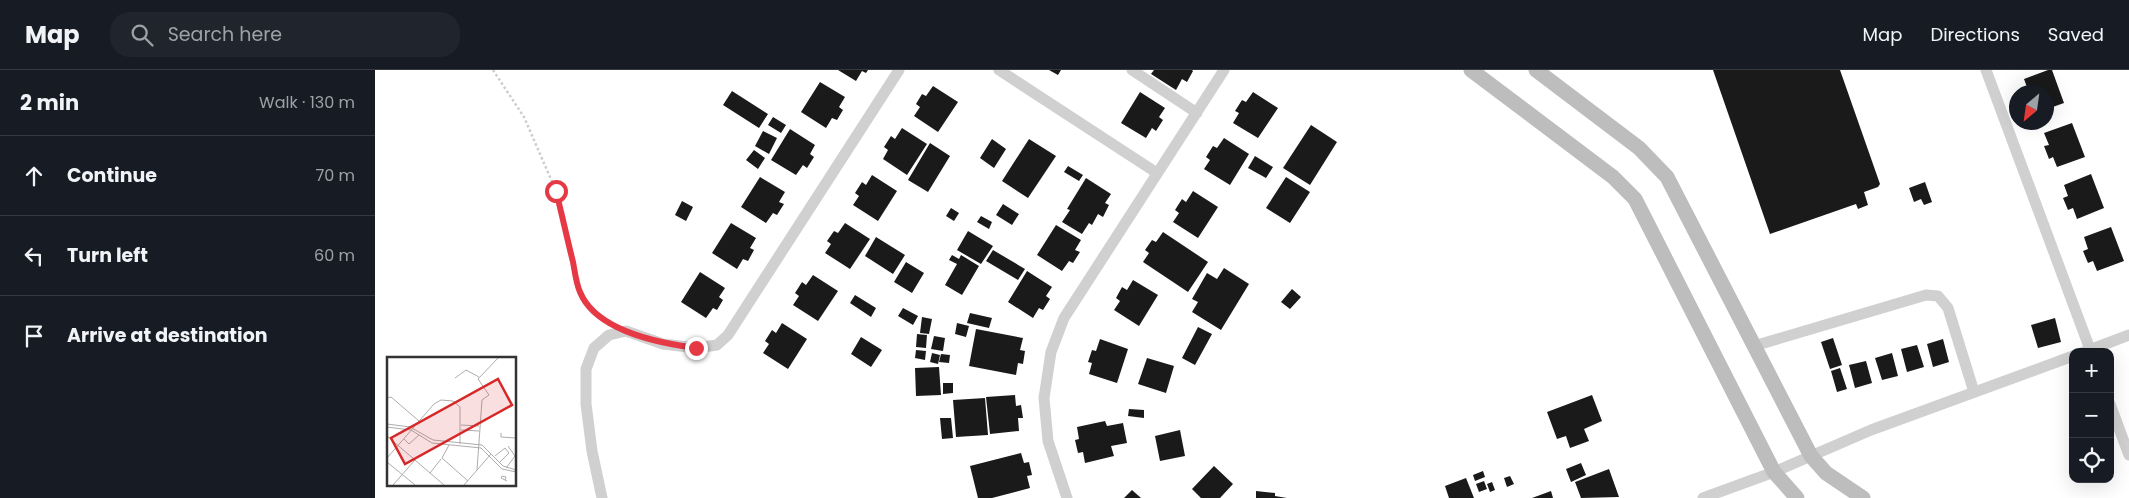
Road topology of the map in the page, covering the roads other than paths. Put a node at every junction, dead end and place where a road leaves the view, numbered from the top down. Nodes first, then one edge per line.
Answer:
1 (899, 70) edge
2 (999, 70) edge
3 (1132, 70) edge
4 (1224, 70) edge
5 (1471, 70) edge
6 (1535, 70) edge
7 (1986, 70) edge
8 (1197, 113) junction
9 (1157, 173) junction
10 (2129, 335) edge
11 (1754, 346) junction
12 (2087, 348) edge
13 (2096, 348) edge
14 (2069, 357) edge
15 (1974, 392) junction
16 (2114, 415) edge
17 (2129, 455) edge
18 (1811, 456) junction
19 (1774, 472) junction
20 (602, 498) edge
21 (1067, 498) edge
22 (1703, 498) edge
23 (1797, 498) edge
24 (1863, 498) edge

1 - 20 street
2 - 9 street
3 - 8 street
4 - 8 street
5 - 19 street
6 - 11 street
7 - 12 street
8 - 9 street
9 - 21 street
10 - 13 street
11 - 15 street
11 - 18 street
14 - 15 street
15 - 18 street
16 - 17 street
18 - 19 street
18 - 24 street
19 - 22 street
19 - 23 street

